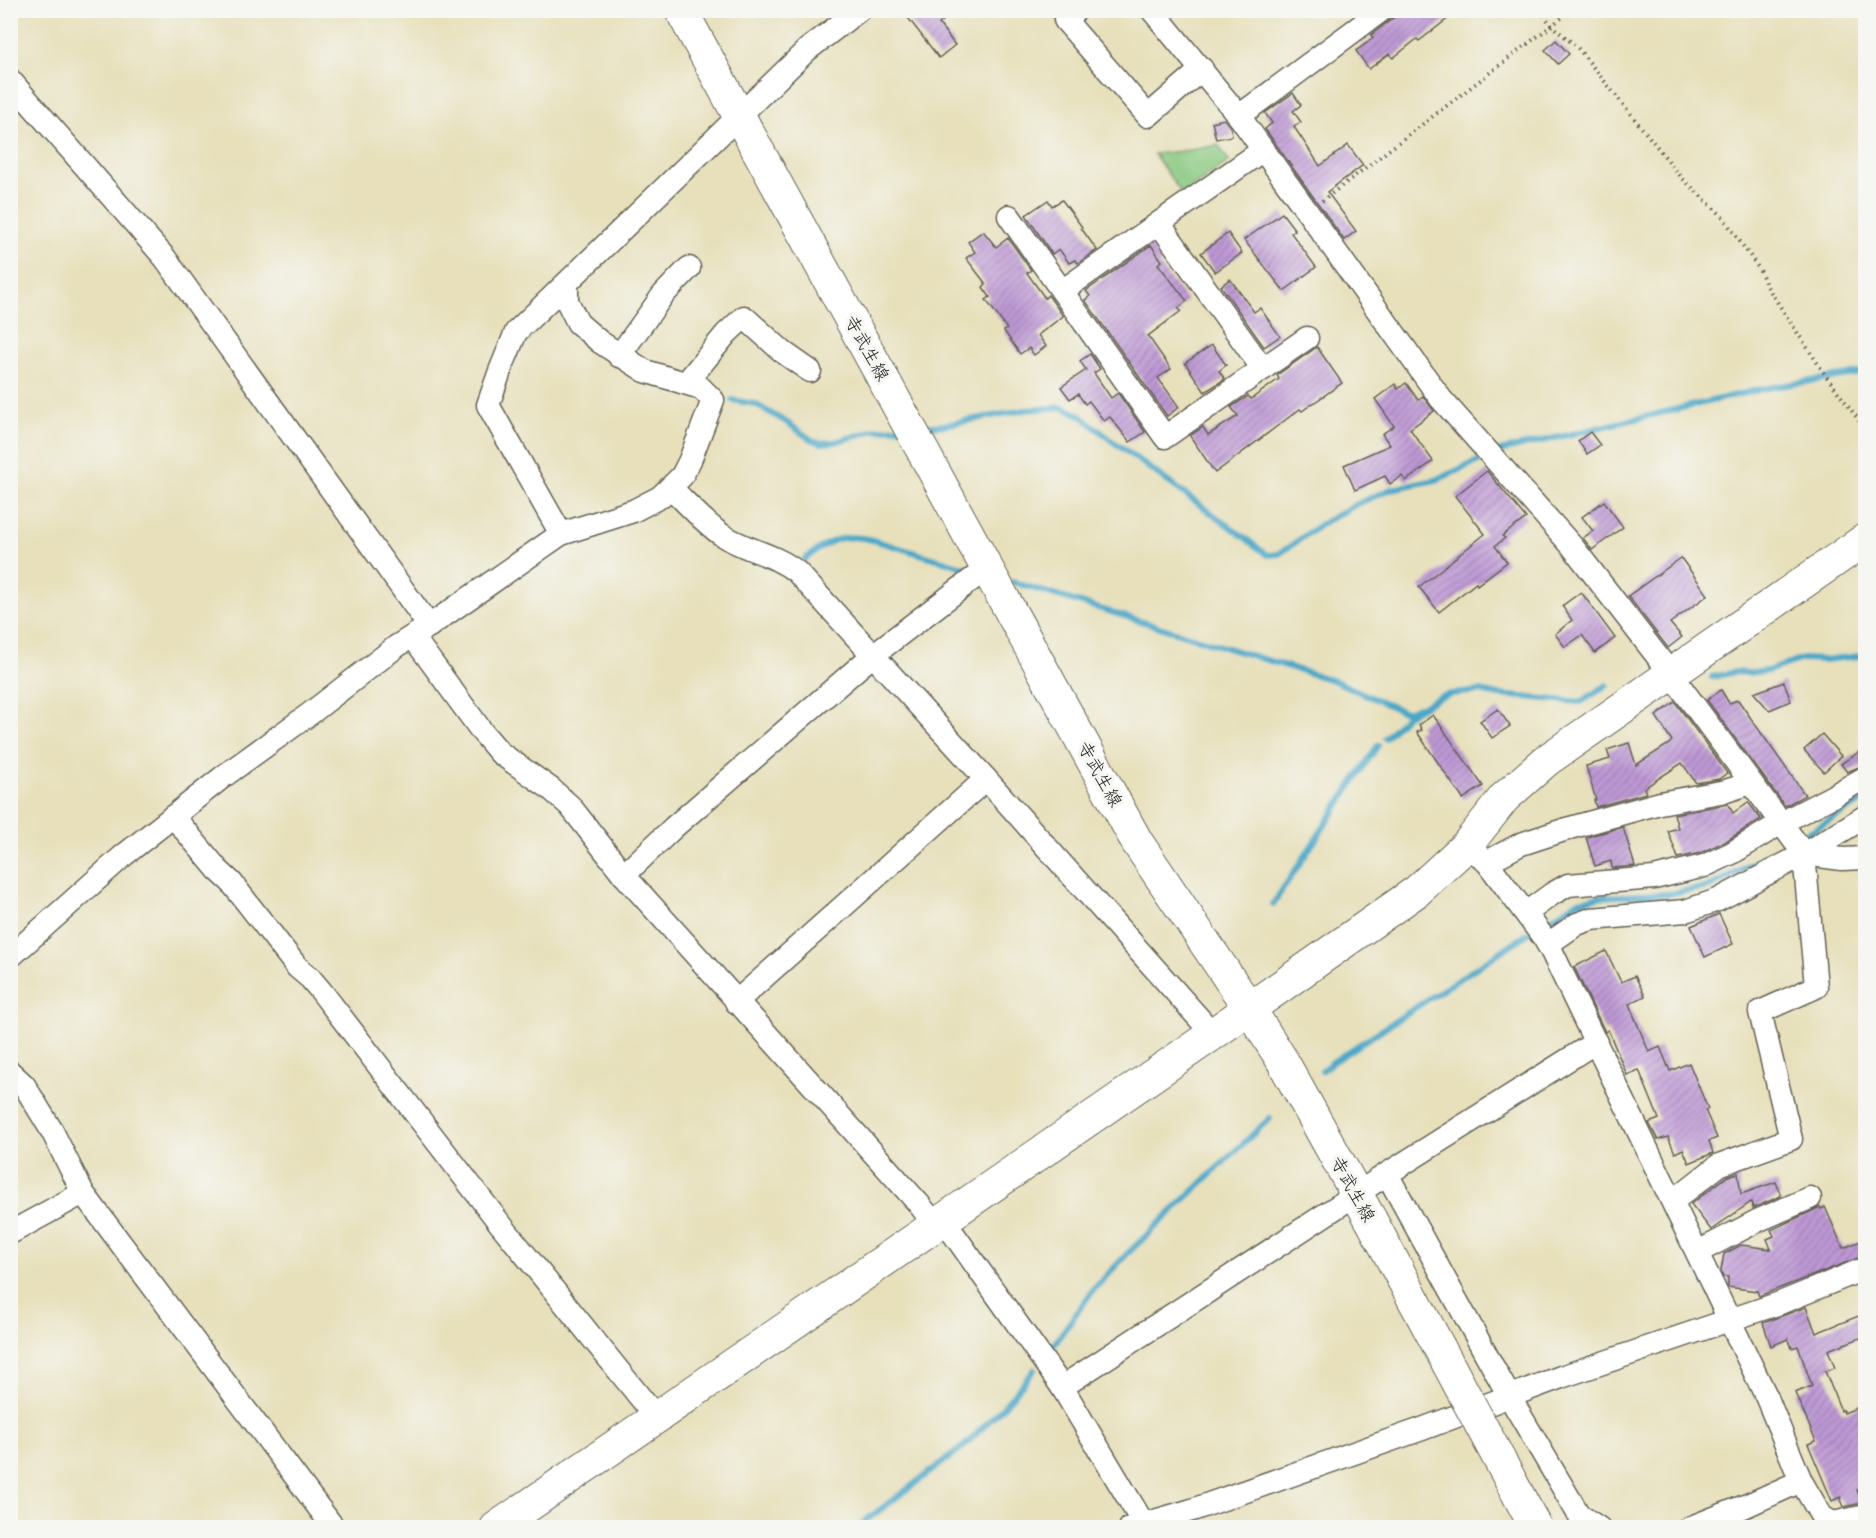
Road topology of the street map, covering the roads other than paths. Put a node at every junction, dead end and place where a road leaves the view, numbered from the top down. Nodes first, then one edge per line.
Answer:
1 (681, 10) edge
2 (859, 10) edge
3 (1076, 10) edge
4 (1152, 10) edge
5 (1382, 10) edge
6 (1202, 69) junction
7 (10, 80) edge
8 (739, 116) junction
9 (1239, 116) junction
10 (1263, 150) junction
11 (1010, 216) dead end
12 (1159, 223) junction
13 (689, 268) dead end
14 (567, 283) junction
15 (1062, 291) junction
16 (1307, 338) dead end
17 (619, 356) junction
18 (1263, 369) junction
19 (810, 371) dead end
20 (686, 383) junction
21 (671, 488) junction
22 (561, 534) junction
23 (1866, 539) edge
24 (987, 568) junction
25 (421, 632) junction
26 (873, 655) junction
27 (1671, 674) junction
28 (1866, 777) edge
29 (986, 779) junction
30 (1752, 783) junction
31 (173, 816) junction
32 (1866, 816) edge
33 (1784, 826) junction
34 (1477, 853) junction
35 (1803, 853) junction
36 (1866, 858) edge
37 (624, 875) junction
38 (1527, 915) junction
39 (1546, 941) junction
40 (10, 957) edge
41 (736, 1002) junction
42 (1249, 1008) junction
43 (1213, 1034) junction
44 (1596, 1042) junction
45 (10, 1072) edge
46 (1387, 1174) junction
47 (83, 1193) junction
48 (1810, 1198) dead end
49 (1673, 1201) junction
50 (1363, 1208) junction
51 (939, 1222) junction
52 (10, 1233) edge
53 (1698, 1252) junction
54 (1866, 1269) edge
55 (1729, 1319) junction
56 (1062, 1387) junction
57 (1509, 1396) junction
58 (656, 1418) junction
59 (1801, 1480) junction
60 (1866, 1516) edge
61 (1140, 1526) edge
62 (334, 1527) edge
63 (496, 1527) edge
64 (1536, 1527) edge
65 (1599, 1527) edge
66 (1689, 1527) edge

1 - 8 main road, 寺武生線
2 - 8 street
3 - 6 street
4 - 6 street
5 - 9 street
6 - 9 street
7 - 25 street
8 - 14 street
8 - 24 main road, 寺武生線
9 - 10 street
10 - 12 street
10 - 27 street
11 - 15 street
12 - 15 street
12 - 18 street
13 - 17 street
14 - 17 street
14 - 22 street
15 - 18 street
16 - 18 street
17 - 20 street
19 - 20 street
20 - 21 street
21 - 22 street
21 - 26 street
22 - 25 street
23 - 27 main road
24 - 26 street
24 - 42 main road, 寺武生線
25 - 31 street
25 - 37 street
26 - 29 street
26 - 37 street
27 - 30 street
27 - 34 main road
28 - 33 street
29 - 41 street
29 - 43 street
30 - 33 street
30 - 34 street
31 - 40 street
31 - 58 street
32 - 35 street
33 - 35 street
33 - 38 street
34 - 38 street
34 - 42 main road
35 - 36 street
35 - 39 street
35 - 49 street
37 - 41 street
38 - 39 street
39 - 44 street
41 - 51 street
42 - 43 main road
42 - 50 main road, 寺武生線
43 - 51 main road
44 - 46 street
44 - 49 street
45 - 47 street
46 - 50 street
46 - 57 street
47 - 52 street
47 - 62 street
48 - 53 street
49 - 53 street
50 - 56 street
50 - 64 main road, 寺武生線, bridge
51 - 56 street
51 - 58 main road
53 - 55 street
54 - 55 street
55 - 57 street
55 - 59 street
56 - 61 street
57 - 61 street
57 - 65 street
58 - 63 main road
59 - 60 street
59 - 66 street

